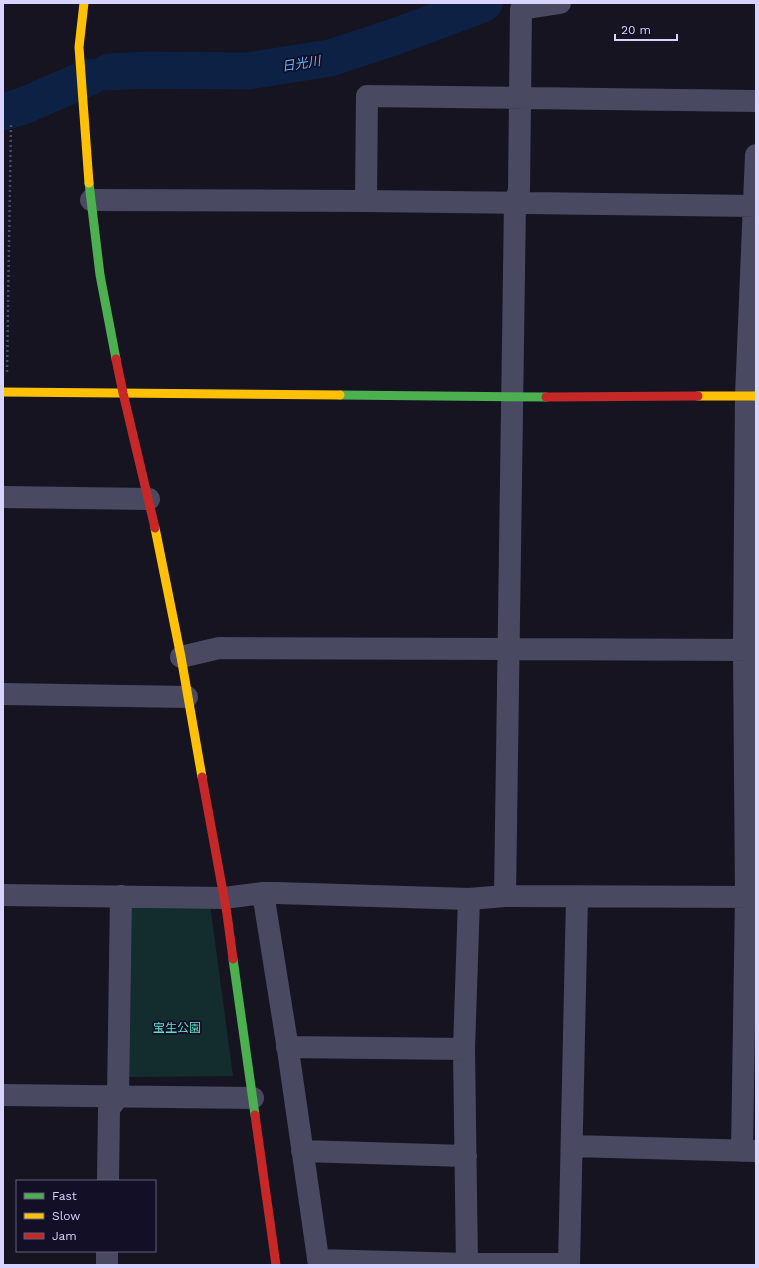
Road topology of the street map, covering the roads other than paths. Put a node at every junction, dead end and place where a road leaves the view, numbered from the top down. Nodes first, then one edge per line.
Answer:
1 (84, 3) edge
2 (560, 3) edge
3 (520, 98) junction
4 (756, 101) edge
5 (756, 155) edge
6 (91, 200) junction
7 (366, 201) junction
8 (515, 203) junction
9 (755, 206) edge
10 (5, 392) edge
11 (123, 393) junction
12 (751, 396) edge
13 (513, 397) junction
14 (3, 497) edge
15 (149, 499) junction
16 (510, 650) junction
17 (750, 650) edge
18 (181, 657) junction
19 (3, 694) edge
20 (187, 697) junction
21 (263, 893) junction
22 (3, 895) edge
23 (121, 896) junction
24 (506, 896) junction
25 (577, 897) junction
26 (751, 897) edge
27 (224, 898) junction
28 (469, 899) junction
29 (288, 1047) junction
30 (464, 1048) junction
31 (3, 1096) edge
32 (118, 1097) junction
33 (253, 1098) junction
34 (572, 1146) junction
35 (302, 1151) junction
36 (749, 1151) edge
37 (466, 1156) junction
38 (108, 1180) edge
39 (107, 1252) edge
40 (319, 1263) edge
41 (467, 1264) edge
42 (569, 1264) edge
43 (107, 1265) edge
44 (276, 1265) edge

1 - 6 street
2 - 3 street
3 - 4 street
3 - 7 street
3 - 8 street
5 - 9 street
6 - 7 street
6 - 11 street
7 - 8 street
8 - 9 street
8 - 13 street
9 - 12 street
10 - 11 street
11 - 13 street
11 - 15 street
12 - 13 street
12 - 17 street
13 - 16 street
14 - 15 street
15 - 18 street
16 - 17 street
16 - 18 street
16 - 24 street
17 - 26 street
18 - 20 street
19 - 20 street
20 - 27 street
21 - 27 street
21 - 28 street
21 - 29 street
22 - 23 street
23 - 27 street
23 - 32 street
24 - 25 street
24 - 28 street
25 - 26 street
25 - 34 street
26 - 36 street
27 - 33 street
28 - 30 street
29 - 30 street
29 - 35 street
30 - 37 street
31 - 32 street
32 - 33 street
32 - 38 street
33 - 44 street
34 - 36 street
34 - 42 street
35 - 37 street
35 - 40 street
37 - 41 street
39 - 43 street
40 - 41 street
41 - 42 street

